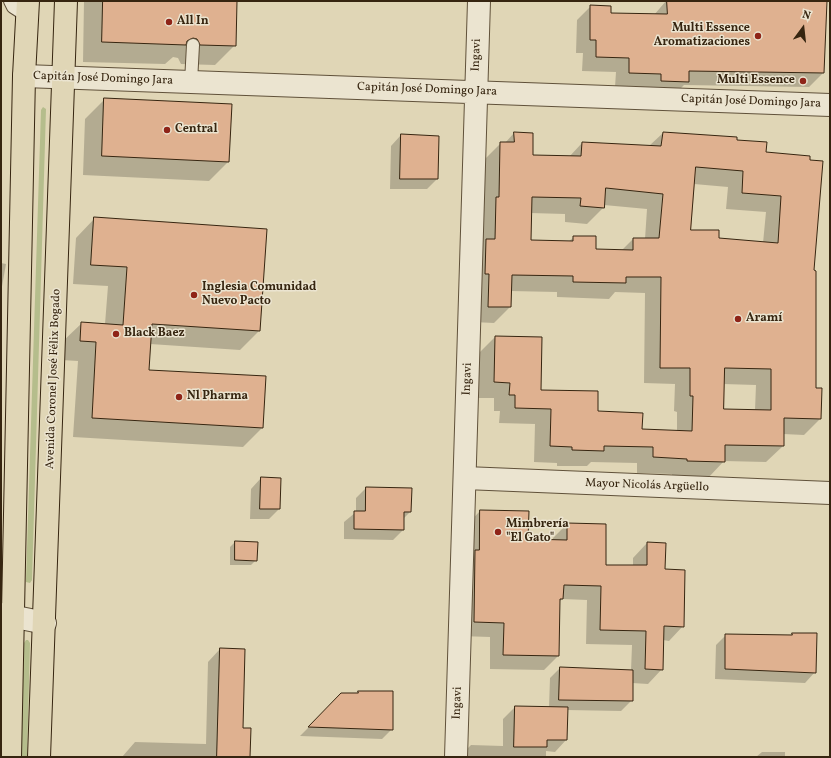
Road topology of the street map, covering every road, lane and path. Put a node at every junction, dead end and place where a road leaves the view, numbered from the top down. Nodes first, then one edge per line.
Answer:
1 (10, 1) edge
2 (66, 1) edge
3 (479, 1) edge
4 (27, 8) edge
5 (193, 45) dead end
6 (24, 76) junction
7 (64, 77) junction
8 (191, 82) junction
9 (476, 92) junction
10 (830, 105) edge
11 (465, 478) junction
12 (830, 493) edge
13 (7, 616) edge
14 (45, 623) junction
15 (10, 757) edge
16 (40, 757) edge
17 (456, 757) edge

1 - 4 lane
2 - 7 main road, Avenida Coronel José Félix Bogado
3 - 9 street, Ingavi
4 - 6 main road
5 - 8 lane
6 - 7 street, Capitán José Domingo Jara
6 - 13 main road
7 - 8 street, Capitán José Domingo Jara
7 - 14 main road, Avenida Coronel José Félix Bogado
8 - 9 street, Capitán José Domingo Jara
9 - 10 street, Capitán José Domingo Jara
9 - 11 street, Ingavi
11 - 12 street, Mayor Nicolás Argüello
11 - 17 street, Ingavi
13 - 14 street
13 - 15 main road
14 - 16 main road, Avenida Coronel José Félix Bogado

